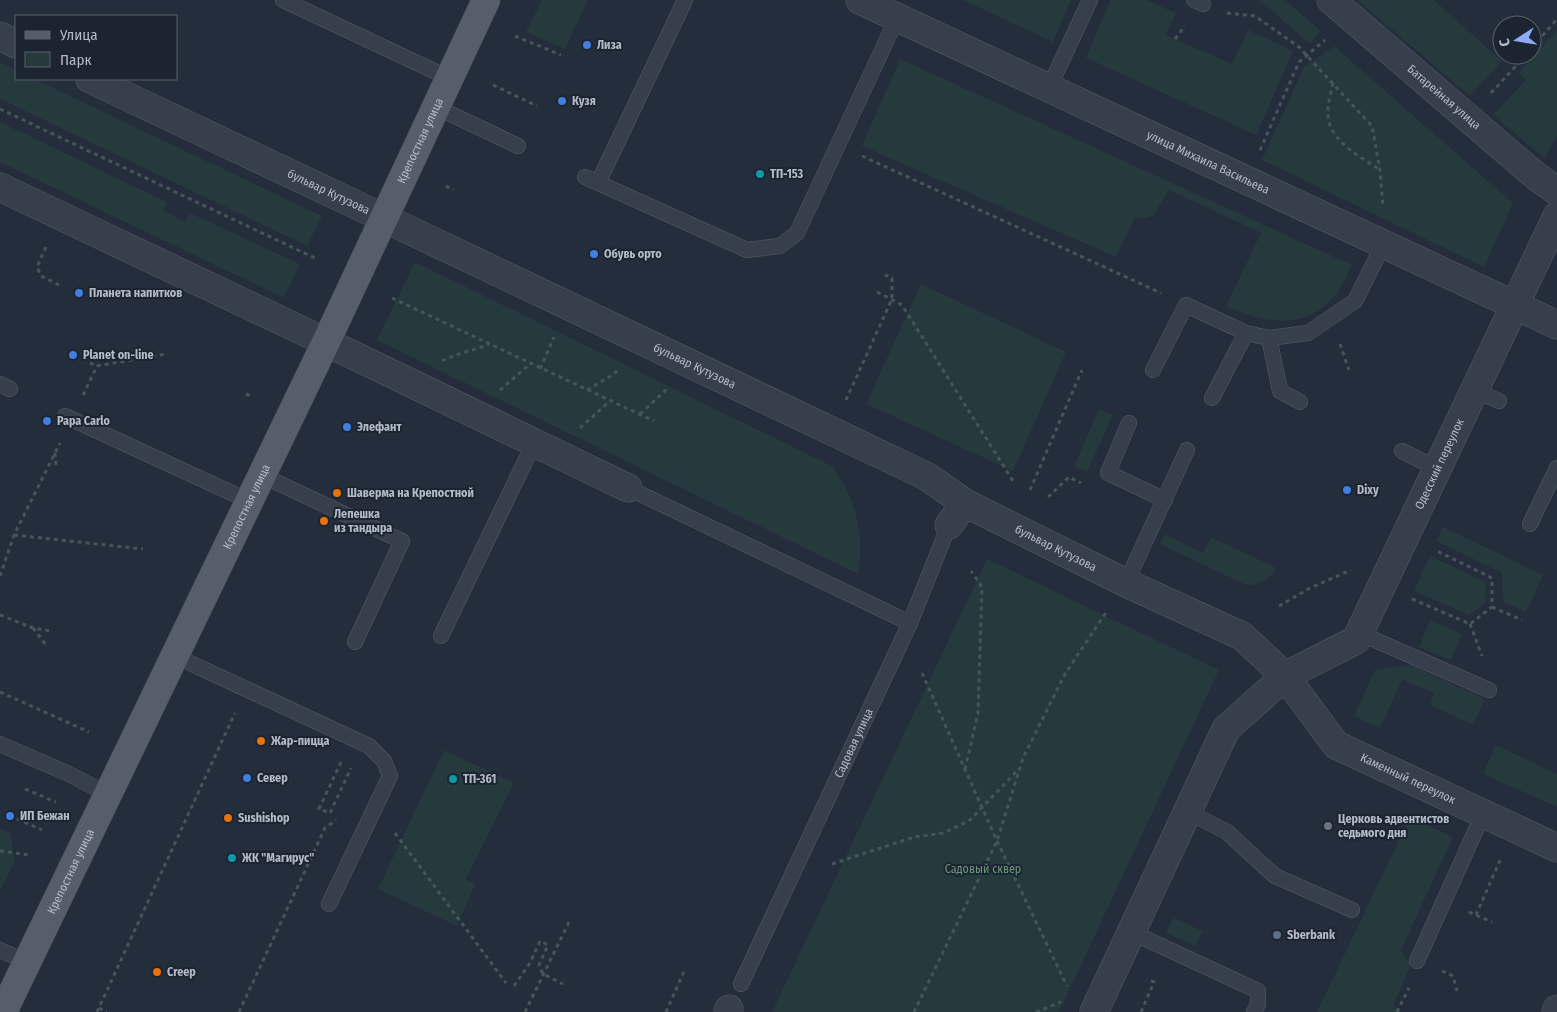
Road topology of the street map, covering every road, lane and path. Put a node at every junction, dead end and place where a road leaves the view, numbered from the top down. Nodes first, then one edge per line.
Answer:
1 (283, 0) edge
2 (486, 0) edge
3 (685, 0) edge
4 (860, 0) edge
5 (1090, 0) edge
6 (1331, 0) edge
7 (1198, 2) edge
8 (897, 18) junction
9 (1557, 19) edge
10 (1332, 34) dead end
11 (0, 36) edge
12 (516, 36) dead end
13 (1542, 36) edge
14 (1175, 39) dead end
15 (15, 44) edge
16 (562, 55) dead end
17 (1306, 57) junction
18 (1517, 65) edge
19 (1514, 69) dead end
20 (449, 78) junction
21 (92, 80) edge
22 (1333, 83) junction
23 (493, 85) dead end
24 (1049, 88) junction
25 (538, 106) dead end
26 (436, 107) junction
27 (0, 109) edge
28 (518, 146) dead end
29 (839, 146) junction
30 (1380, 170) junction
31 (1246, 180) junction
32 (446, 186) dead end
33 (0, 187) edge
34 (454, 190) dead end
35 (1557, 191) edge
36 (1557, 216) edge
37 (384, 218) junction
38 (48, 242) dead end
39 (1382, 245) junction
40 (317, 258) dead end
41 (885, 275) dead end
42 (59, 285) dead end
43 (877, 292) dead end
44 (392, 298) dead end
45 (892, 299) junction
46 (1514, 304) junction
47 (1186, 305) junction
48 (1557, 325) edge
49 (1246, 333) junction
50 (1269, 338) junction
51 (326, 342) junction
52 (90, 363) dead end
53 (97, 366) dead end
54 (1082, 370) dead end
55 (1153, 370) dead end
56 (1474, 390) junction
57 (246, 394) dead end
58 (251, 396) dead end
59 (1212, 398) dead end
60 (846, 401) dead end
61 (1499, 401) dead end
62 (1300, 402) dead end
63 (65, 416) dead end
64 (654, 421) dead end
65 (1129, 423) dead end
66 (534, 443) junction
67 (1187, 450) dead end
68 (1402, 451) dead end
69 (55, 452) dead end
70 (56, 465) dead end
71 (1557, 468) edge
72 (1438, 469) junction
73 (261, 475) junction
74 (1013, 481) dead end
75 (1088, 486) dead end
76 (628, 488) joint
77 (1030, 490) dead end
78 (1048, 497) dead end
79 (1165, 500) junction
80 (249, 501) junction
81 (965, 503) junction
82 (1530, 524) dead end
83 (949, 525) joint
84 (14, 535) dead end
85 (1429, 548) dead end
86 (143, 549) dead end
87 (1354, 569) dead end
88 (971, 571) dead end
89 (1126, 583) junction
90 (1406, 597) dead end
91 (1279, 606) dead end
92 (1492, 607) junction
93 (1108, 609) dead end
94 (0, 616) edge
95 (1522, 620) dead end
96 (910, 623) junction
97 (1470, 624) junction
98 (33, 628) junction
99 (51, 631) dead end
100 (1359, 633) junction
101 (441, 636) dead end
102 (355, 642) dead end
103 (46, 645) dead end
104 (174, 656) junction
105 (1481, 656) dead end
106 (922, 673) dead end
107 (1285, 676) junction
108 (246, 689) junction
109 (1489, 690) dead end
110 (0, 692) edge
111 (89, 732) dead end
112 (0, 744) edge
113 (343, 760) dead end
114 (354, 764) dead end
115 (1020, 768) junction
116 (965, 770) junction
117 (25, 789) dead end
118 (107, 794) junction
119 (56, 802) dead end
120 (982, 809) junction
121 (1188, 812) junction
122 (1483, 814) junction
123 (341, 818) dead end
124 (17, 819) dead end
125 (42, 830) dead end
126 (997, 841) junction
127 (401, 842) dead end
128 (1557, 848) edge
129 (0, 850) edge
130 (30, 855) dead end
131 (1503, 855) dead end
132 (832, 864) dead end
133 (329, 904) dead end
134 (1352, 910) dead end
135 (1476, 915) dead end
136 (570, 920) dead end
137 (1131, 932) junction
138 (0, 950) edge
139 (1418, 961) dead end
140 (27, 962) junction
141 (686, 969) dead end
142 (543, 974) junction
143 (1453, 976) dead end
144 (1154, 982) dead end
145 (506, 983) dead end
146 (564, 984) dead end
147 (741, 984) dead end
148 (514, 986) dead end
149 (1069, 989) dead end
150 (1457, 991) dead end
151 (1064, 1001) dead end
152 (98, 1010) edge
153 (3, 1012) edge
154 (107, 1012) edge
155 (240, 1012) edge
156 (525, 1012) edge
157 (666, 1012) edge
158 (914, 1012) edge
159 (1036, 1012) edge
160 (1094, 1012) edge
161 (1141, 1012) edge
162 (1254, 1012) edge

1 - 20 lane
2 - 20 main road, Крепостная улица
3 - 29 lane
4 - 8 street, улица Михаила Васильева
5 - 24 lane
6 - 35 street, Батарейная улица
7 - 14 path
7 - 17 path
8 - 24 street, улица Михаила Васильева
8 - 29 lane
9 - 13 path
10 - 17 path
11 - 15 street
12 - 16 path
17 - 22 path
17 - 31 path
18 - 19 path
20 - 26 main road, Крепостная улица
21 - 37 street, бульвар Кутузова
22 - 30 path
22 - 30 path
23 - 25 path
24 - 31 street, улица Михаила Васильева
26 - 28 lane
26 - 37 main road, Крепостная улица
27 - 40 path
29 - 47 path
30 - 39 path
31 - 39 street, улица Михаила Васильева
32 - 34 path
33 - 51 street
36 - 46 street, Одесский переулок
37 - 51 main road, Крепостная улица
37 - 81 street, бульвар Кутузова
38 - 42 path
39 - 46 street, улица Михаила Васильева
39 - 50 lane
41 - 45 path
43 - 45 path
44 - 64 path
45 - 60 path
45 - 74 path
46 - 48 street, улица Михаила Васильева
46 - 56 street, Одесский переулок
47 - 49 lane
47 - 55 lane
49 - 50 lane
49 - 59 lane
50 - 62 lane
51 - 66 street
51 - 73 main road, Крепостная улица
52 - 53 path
54 - 77 path
56 - 61 lane
56 - 72 street, Одесский переулок
57 - 58 path
63 - 80 lane
65 - 79 lane
66 - 76 street
66 - 101 lane
67 - 79 lane
68 - 72 lane
69 - 70 path
71 - 82 lane
72 - 100 street, Одесский переулок
73 - 80 main road, Крепостная улица
73 - 102 lane
75 - 78 path
76 - 96 lane
79 - 89 lane
80 - 104 main road, Крепостная улица
81 - 83 street, Садовая улица
81 - 89 street, бульвар Кутузова
83 - 96 lane, Садовая улица
84 - 86 path
85 - 92 path
87 - 91 path
88 - 116 path
89 - 107 street, бульвар Кутузова
90 - 97 path
92 - 95 path
92 - 97 path
93 - 115 path
94 - 98 path
96 - 147 lane, Садовая улица
97 - 105 path
98 - 99 path
98 - 103 path
100 - 107 street, Одесский переулок
100 - 109 lane
104 - 108 lane
104 - 118 main road, Крепостная улица
106 - 116 path
107 - 121 street
107 - 122 street, Каменный переулок
108 - 133 lane
108 - 152 path
110 - 111 path
112 - 118 lane
113 - 114 path
115 - 120 path
115 - 126 path
116 - 120 path
117 - 119 path
118 - 140 main road, Крепостная улица
120 - 126 path
120 - 132 path
121 - 134 lane
121 - 137 street
122 - 128 street, Каменный переулок
122 - 139 lane
123 - 155 path
124 - 125 path
126 - 149 path
126 - 158 path
127 - 145 path
129 - 130 path
131 - 135 path
136 - 142 path
137 - 160 street
137 - 162 lane
138 - 140 lane
140 - 153 main road, Крепостная улица
141 - 157 path
142 - 146 path
142 - 148 path
142 - 156 path
143 - 150 path
144 - 161 path
151 - 159 path
152 - 154 path

